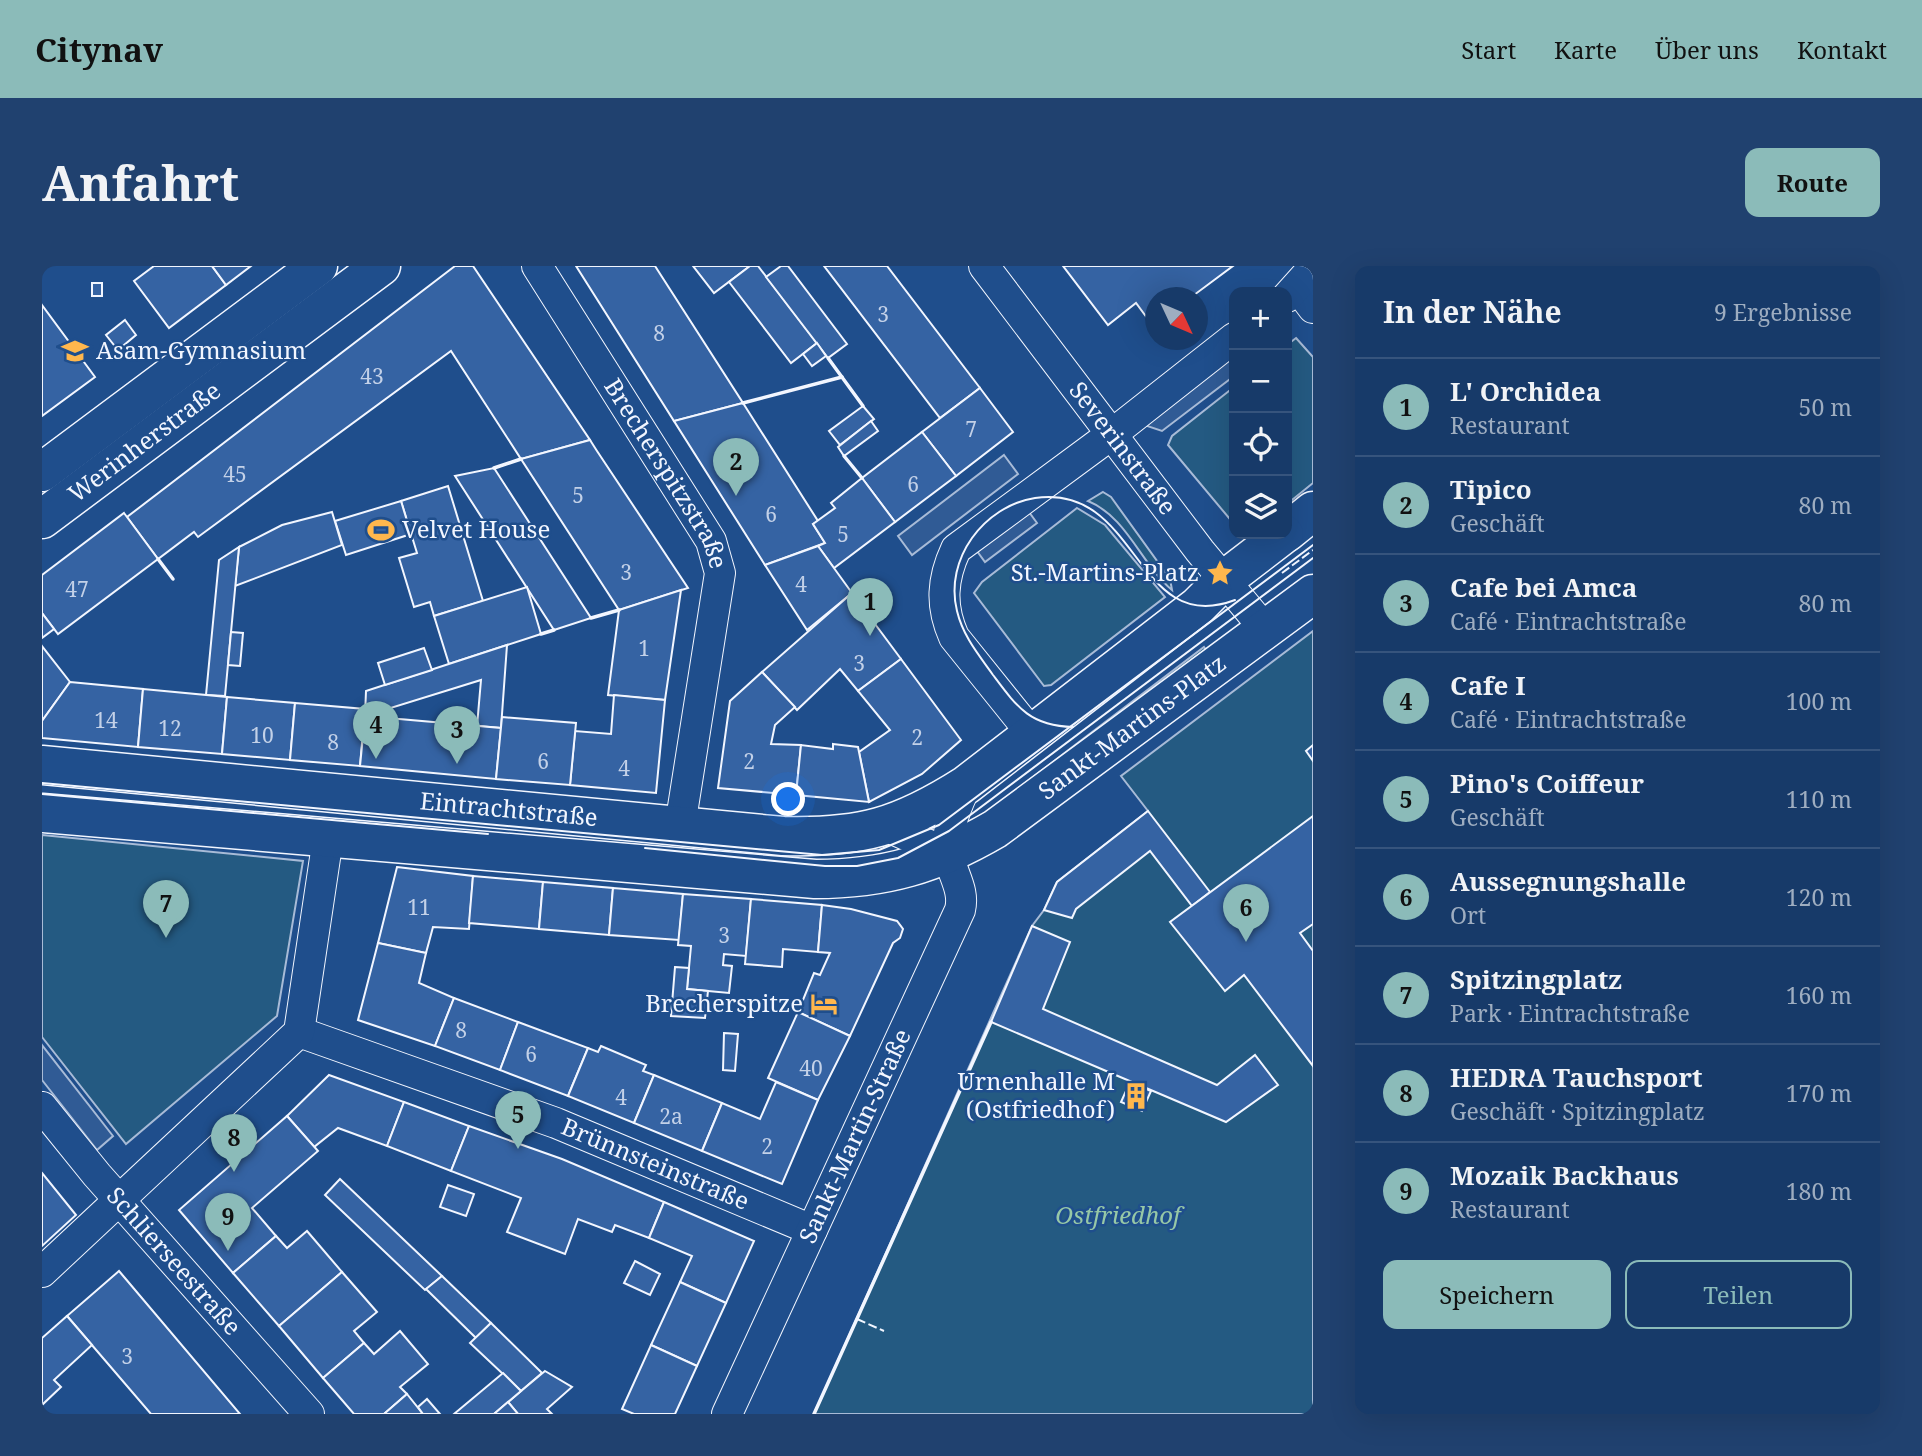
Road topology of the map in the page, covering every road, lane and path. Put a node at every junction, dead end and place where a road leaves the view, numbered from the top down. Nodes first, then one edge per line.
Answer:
1 (318, 266) edge
2 (381, 266) edge
3 (537, 266) edge
4 (984, 266) edge
5 (1229, 342) edge
6 (1112, 435) junction
7 (42, 471) edge
8 (1313, 511) edge
9 (42, 519) edge
10 (1292, 528) edge
11 (1278, 539) edge
12 (1224, 580) junction
13 (1313, 594) edge
14 (1265, 629) junction
15 (1032, 734) junction
16 (42, 765) edge
17 (966, 785) junction
18 (42, 813) edge
19 (680, 826) junction
20 (888, 827) junction
21 (328, 838) junction
22 (948, 854) junction
23 (299, 1032) junction
24 (42, 1107) edge
25 (119, 1200) junction
26 (812, 1230) junction
27 (42, 1272) edge
28 (309, 1414) edge
29 (727, 1414) edge

1 - 7 main road, Werinherstraße
2 - 9 main road, Werinherstraße
3 - 19 street, Brecherspitzstraße
4 - 6 street, Severinstraße
5 - 6 street
6 - 12 street, Severinstraße
6 - 15 street
8 - 10 main road
11 - 12 main road
12 - 14 street, Severinstraße
12 - 15 main road
13 - 14 main road, Sankt-Martins-Platz
14 - 22 main road, Sankt-Martins-Platz
15 - 17 main road
16 - 19 main road, Eintrachtstraße
17 - 20 main road, Eintrachtstraße
17 - 22 street
18 - 21 main road, Eintrachtstraße
19 - 20 main road, Eintrachtstraße
20 - 22 street
21 - 22 main road, Eintrachtstraße
21 - 23 street
22 - 26 street, Sankt-Martin-Straße
23 - 25 street
23 - 26 street, Brünnsteinstraße
24 - 25 street, Schlierseestraße
25 - 27 street
25 - 28 street, Schlierseestraße
26 - 29 street, Sankt-Martin-Straße

